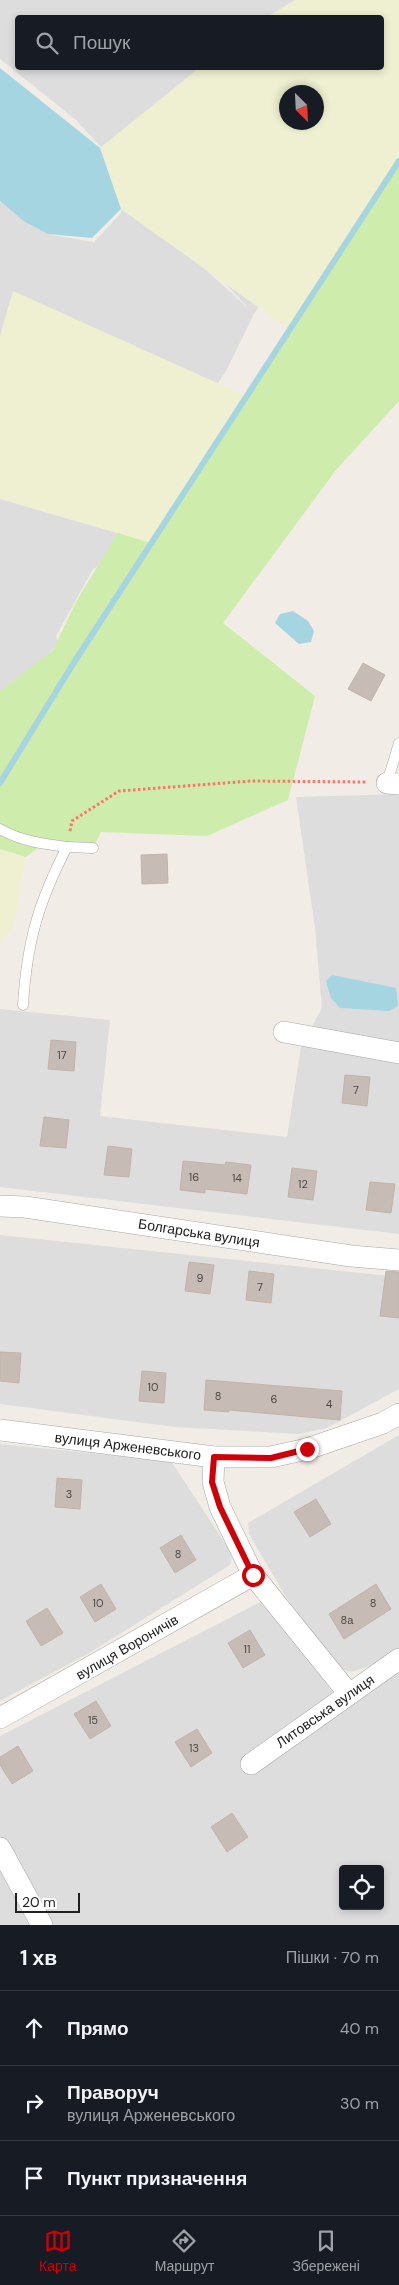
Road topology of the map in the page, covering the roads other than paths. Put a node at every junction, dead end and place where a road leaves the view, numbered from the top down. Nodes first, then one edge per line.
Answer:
1 (399, 743) edge
2 (393, 783) edge
3 (0, 829) edge
4 (67, 847) junction
5 (93, 848) dead end
6 (23, 1005) dead end
7 (284, 1032) dead end
8 (399, 1053) edge
9 (0, 1206) edge
10 (399, 1260) edge
11 (399, 1414) edge
12 (0, 1430) edge
13 (214, 1457) junction
14 (253, 1575) junction
15 (399, 1659) edge
16 (349, 1694) junction
17 (0, 1718) edge
18 (252, 1764) dead end
19 (0, 1848) edge
20 (42, 1925) edge

1 - 2 lane
3 - 4 lane
4 - 5 lane
4 - 6 lane
7 - 8 street
9 - 10 street, Болгарська вулиця
11 - 13 street, вулиця Арженевського
12 - 13 street, вулиця Арженевського
13 - 14 street
14 - 16 street
14 - 17 street, вулиця Вороничів
15 - 16 street, Литовська вулиця
16 - 18 street, Литовська вулиця
19 - 20 street

